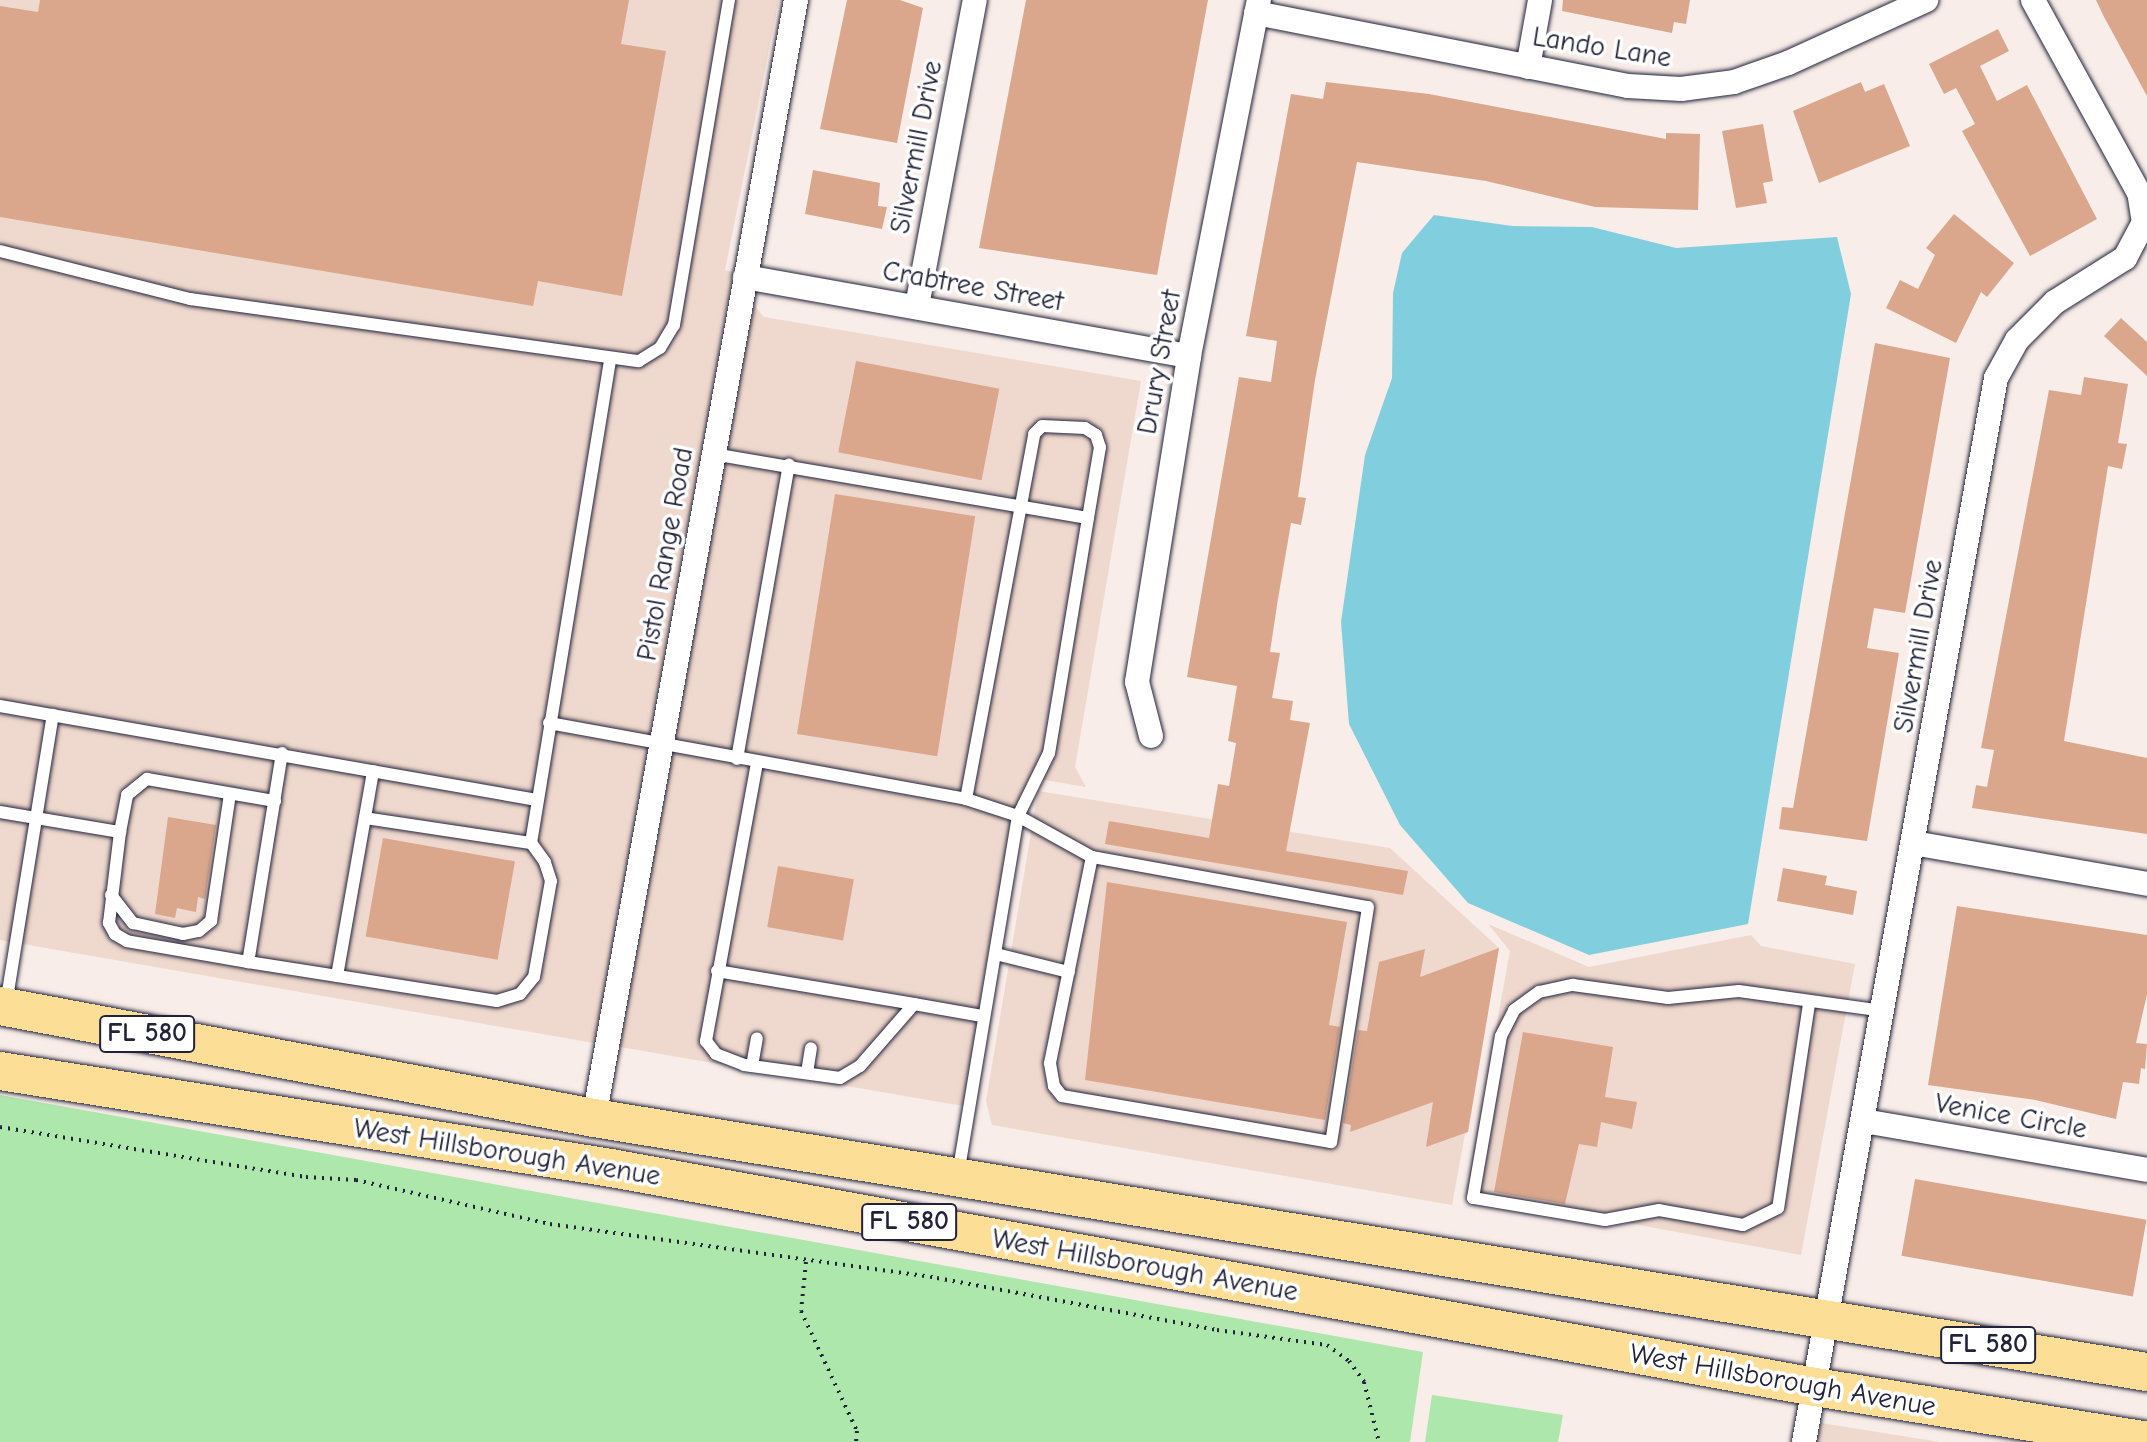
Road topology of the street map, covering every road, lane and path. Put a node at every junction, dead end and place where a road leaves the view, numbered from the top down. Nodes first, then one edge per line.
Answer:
1 (729, 0) edge
2 (796, 0) edge
3 (975, 0) edge
4 (1540, 0) edge
5 (1926, 0) edge
6 (2033, 0) edge
7 (1258, 7) edge
8 (1528, 67) junction
9 (0, 251) edge
10 (745, 277) junction
11 (917, 306) junction
12 (1189, 356) junction
13 (610, 360) junction
14 (713, 454) junction
15 (789, 465) junction
16 (1020, 506) junction
17 (1088, 518) junction
18 (0, 706) edge
19 (53, 715) junction
20 (549, 723) junction
21 (1151, 736) dead end
22 (661, 744) junction
23 (282, 753) junction
24 (737, 759) junction
25 (757, 763) junction
26 (373, 771) junction
27 (230, 794) junction
28 (966, 799) junction
29 (537, 800) junction
30 (275, 801) junction
31 (0, 812) edge
32 (1018, 816) junction
33 (36, 818) junction
34 (365, 818) junction
35 (120, 832) junction
36 (531, 843) junction
37 (1913, 843) junction
38 (1092, 857) junction
39 (2147, 884) edge
40 (111, 895) junction
41 (996, 954) junction
42 (248, 962) junction
43 (717, 971) junction
44 (1069, 972) junction
45 (337, 976) junction
46 (767, 980) junction
47 (819, 988) junction
48 (764, 994) dead end
49 (817, 1003) dead end
50 (914, 1004) junction
51 (1809, 1004) junction
52 (3, 1006) edge
53 (1883, 1011) junction
54 (982, 1016) junction
55 (757, 1038) dead end
56 (811, 1048) dead end
57 (752, 1066) junction
58 (0, 1071) edge
59 (807, 1073) junction
60 (70, 1083) junction
61 (594, 1118) junction
62 (1864, 1121) junction
63 (0, 1127) edge
64 (611, 1168) junction
65 (2147, 1170) edge
66 (957, 1178) junction
67 (1110, 1203) junction
68 (806, 1262) junction
69 (1829, 1319) junction
70 (2147, 1372) edge
71 (1815, 1387) junction
72 (2147, 1441) edge
73 (856, 1442) edge
74 (1379, 1442) edge
75 (1804, 1442) edge

1 - 13 lane
2 - 10 street, Pistol Range Road
3 - 11 street, Silvermill Drive
4 - 8 street
5 - 8 street, Lando Lane
6 - 37 street, Silvermill Drive
7 - 8 street, Lando Lane
7 - 12 street, Drury Street
9 - 13 lane
10 - 11 street, Crabtree Street
10 - 14 street, Pistol Range Road
11 - 12 street, Crabtree Street
12 - 21 street, Drury Street
13 - 20 lane
14 - 15 lane
14 - 22 street, Pistol Range Road
15 - 16 lane
15 - 24 lane
16 - 17 lane
16 - 17 lane
16 - 28 lane
17 - 32 lane
18 - 19 lane
19 - 23 lane
19 - 33 lane
20 - 22 lane
20 - 29 lane
22 - 24 lane
22 - 61 street, Pistol Range Road
23 - 26 lane
23 - 30 lane
24 - 25 lane
25 - 28 lane
25 - 43 lane
26 - 29 lane
26 - 34 lane
27 - 30 lane
27 - 35 lane
27 - 40 lane
28 - 32 lane
29 - 36 lane
30 - 42 lane
31 - 33 lane
32 - 38 lane
32 - 41 lane
33 - 35 lane
33 - 52 lane
34 - 36 lane
34 - 45 lane
35 - 40 lane
36 - 45 lane
37 - 39 street
37 - 53 street, Silvermill Drive
38 - 44 lane
38 - 44 lane
40 - 42 lane
41 - 44 lane
41 - 54 lane
42 - 45 lane
43 - 46 lane
43 - 57 lane
46 - 47 lane
46 - 48 lane
47 - 49 lane
47 - 50 lane
50 - 54 lane
50 - 59 lane
51 - 51 lane
51 - 53 lane
52 - 61 main road, West Hillsborough Avenue / FL 580
53 - 62 street, Silvermill Drive
54 - 66 lane
55 - 57 lane
56 - 59 lane
57 - 59 lane
58 - 60 main road, West Hillsborough Avenue / FL 580
60 - 61 main road
60 - 64 main road, West Hillsborough Avenue / FL 580
61 - 66 main road, West Hillsborough Avenue / FL 580
62 - 65 street, Venice Circle
62 - 69 street, Silvermill Drive
63 - 68 path
64 - 67 main road
64 - 71 main road, West Hillsborough Avenue / FL 580
66 - 67 main road, West Hillsborough Avenue / FL 580
67 - 69 main road, West Hillsborough Avenue / FL 580
68 - 73 path
68 - 74 path
69 - 70 main road, West Hillsborough Avenue / FL 580
69 - 71 street, Silvermill Drive
71 - 72 main road, West Hillsborough Avenue / FL 580
71 - 75 street, Silvermill Drive

